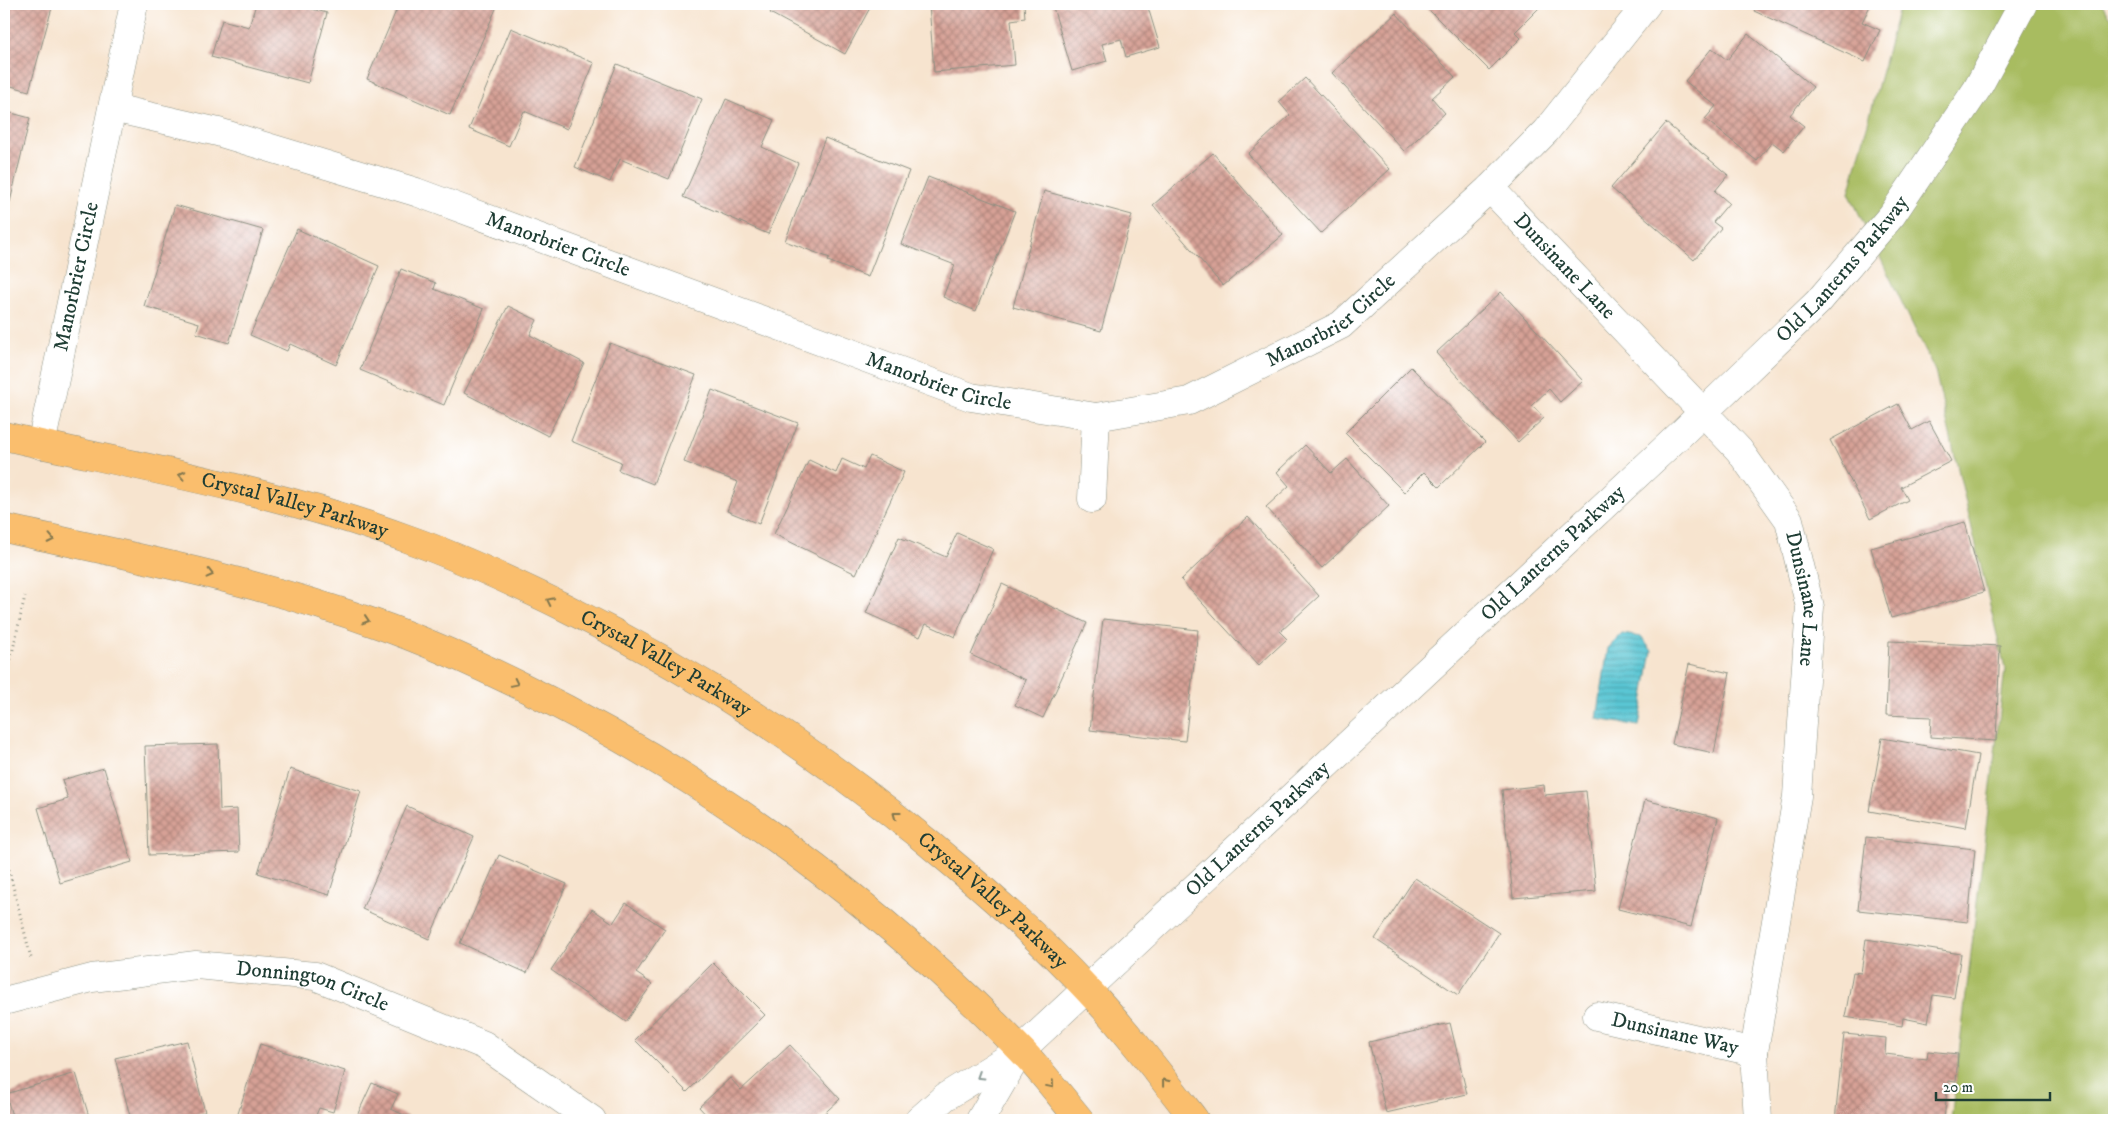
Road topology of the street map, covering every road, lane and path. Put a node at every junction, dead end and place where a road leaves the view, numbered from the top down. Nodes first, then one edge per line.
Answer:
1 (134, 4) edge
2 (1647, 4) edge
3 (2023, 4) edge
4 (112, 108) junction
5 (1490, 188) junction
6 (1703, 412) junction
7 (1096, 418) junction
8 (4, 436) edge
9 (41, 445) junction
10 (1092, 499) dead end
11 (4, 528) edge
12 (24, 596) dead end
13 (4, 688) edge
14 (4, 850) edge
15 (32, 959) dead end
16 (1088, 989) junction
17 (4, 1001) edge
18 (1597, 1016) dead end
19 (1022, 1050) junction
20 (1754, 1052) junction
21 (592, 1120) edge
22 (919, 1120) edge
23 (980, 1120) edge
24 (1080, 1120) edge
25 (1195, 1120) edge
26 (1758, 1120) edge

1 - 4 street, Manorbrier Circle
2 - 5 street, Manorbrier Circle
3 - 6 street, Old Lanterns Parkway
4 - 7 street, Manorbrier Circle
4 - 9 street, Manorbrier Circle
5 - 6 street, Dunsinane Lane
5 - 7 street, Manorbrier Circle
6 - 16 street, Old Lanterns Parkway
6 - 20 street, Dunsinane Lane
7 - 10 street
8 - 9 main road, Crystal Valley Parkway
16 -> 9 main road, Crystal Valley Parkway
11 -> 19 main road
12 - 13 path
14 - 15 path
16 - 19 street, Old Lanterns Parkway
25 -> 16 main road, Crystal Valley Parkway
17 - 21 street, Donnington Circle
18 - 20 street, Dunsinane Way
19 -> 22 street, Old Lanterns Parkway
19 - 23 street, Old Lanterns Parkway
19 -> 24 main road
20 - 26 street, Dunsinane Lane

